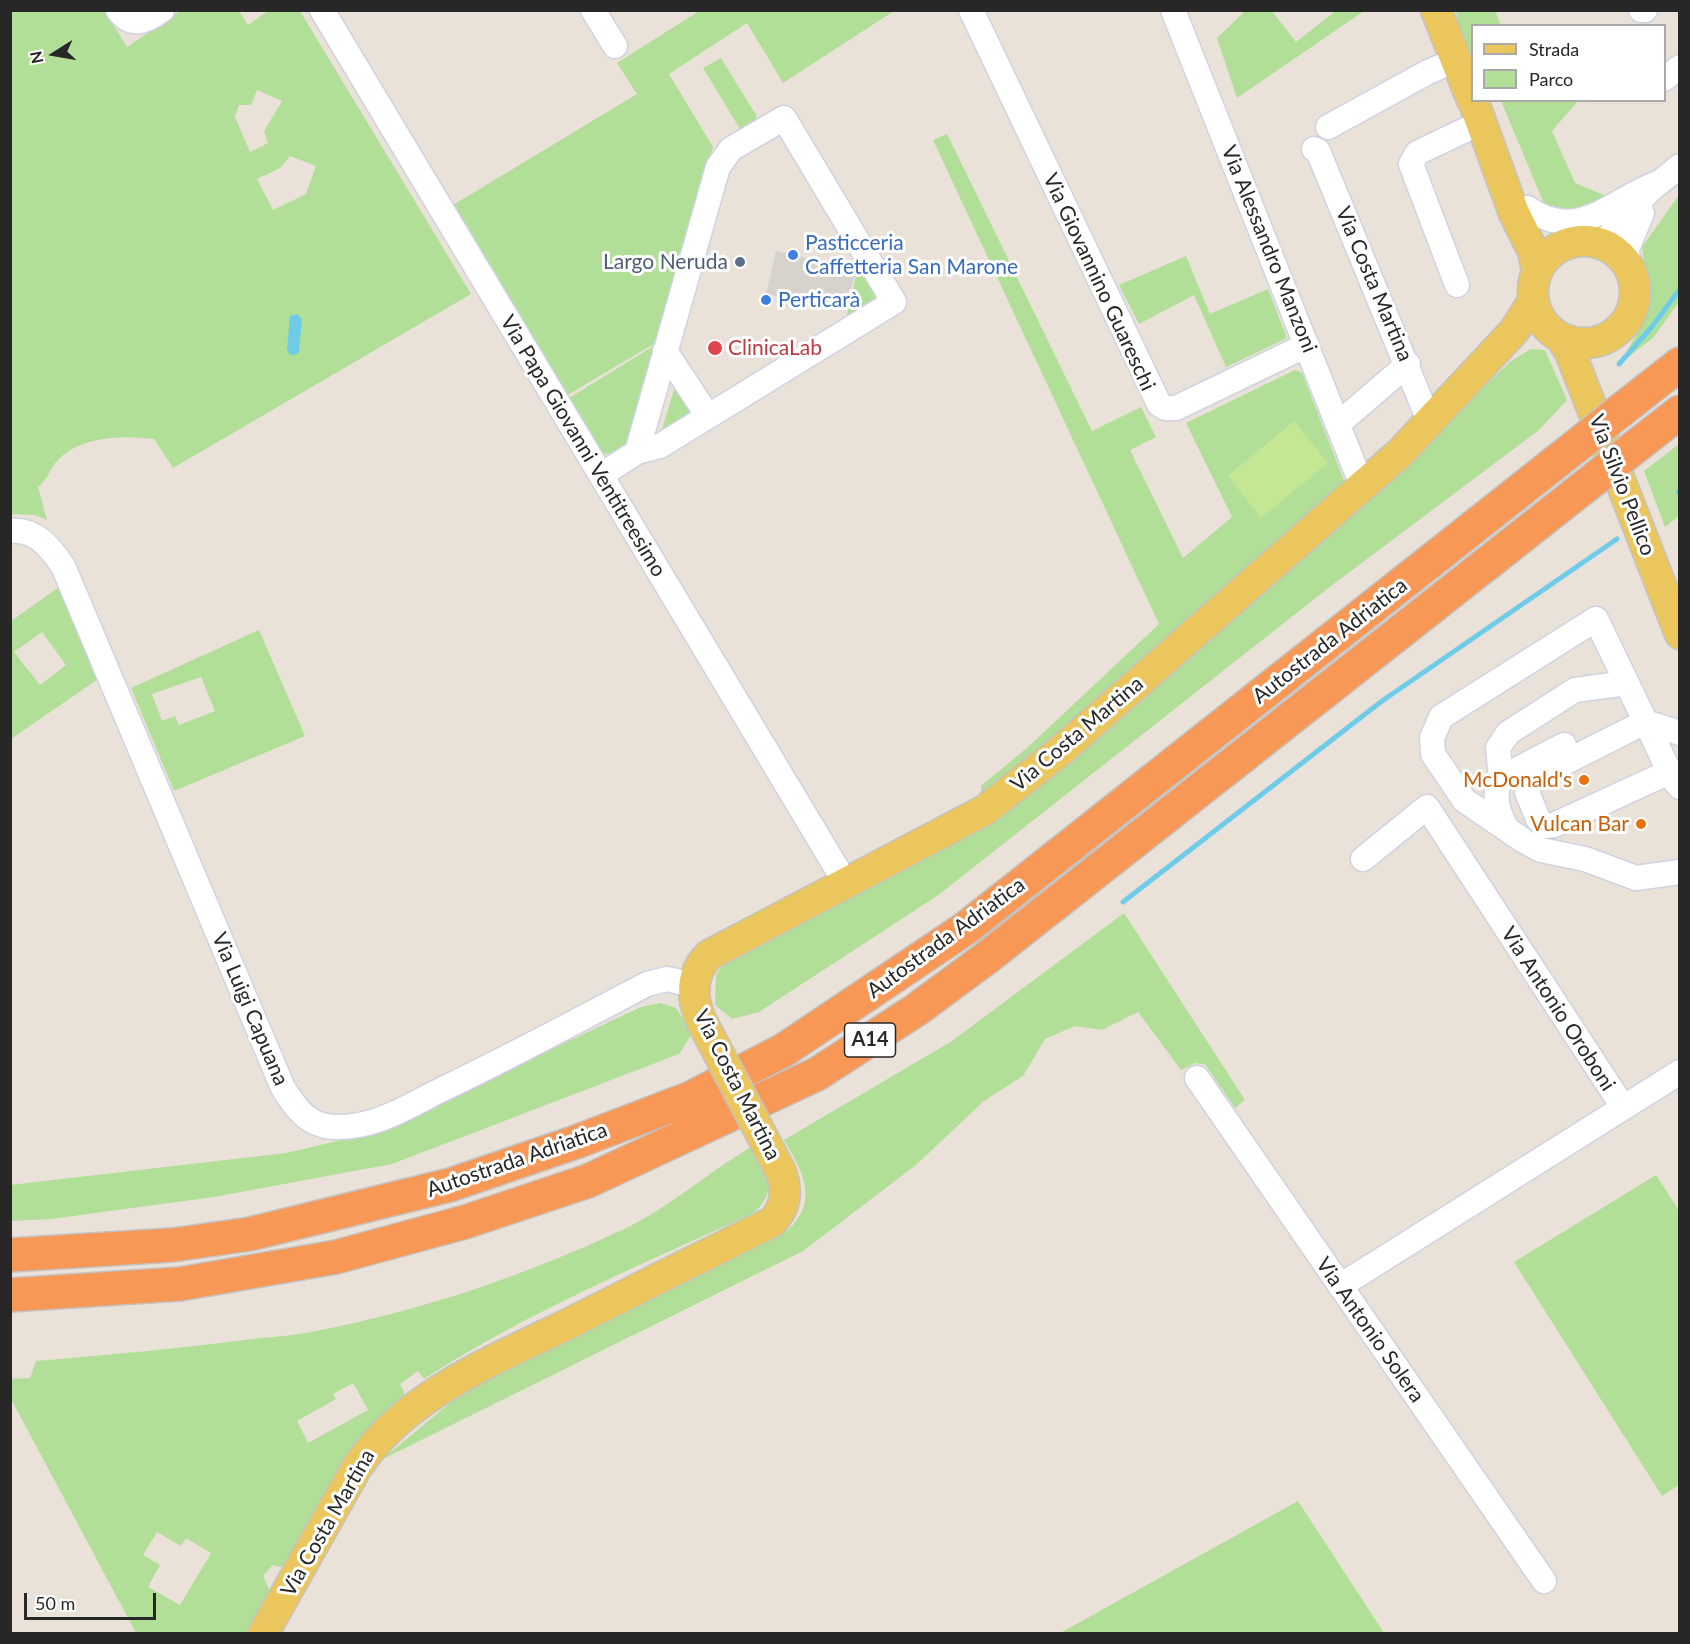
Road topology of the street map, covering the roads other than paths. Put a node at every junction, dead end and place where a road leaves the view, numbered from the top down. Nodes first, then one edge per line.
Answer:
1 (162, 10) edge
2 (322, 10) edge
3 (593, 10) edge
4 (971, 10) edge
5 (1173, 10) edge
6 (126, 16) edge
7 (1440, 16) edge
8 (615, 46) dead end
9 (1456, 60) junction
10 (1680, 67) edge
11 (1666, 78) edge
12 (1471, 97) edge
13 (1478, 114) edge
14 (1328, 126) dead end
15 (1314, 149) dead end
16 (1680, 166) edge
17 (1660, 182) junction
18 (1587, 236) junction
19 (1628, 267) junction
20 (1537, 271) junction
21 (1456, 285) dead end
22 (1533, 301) junction
23 (1514, 331) junction
24 (1554, 333) junction
25 (1614, 334) junction
26 (1307, 345) junction
27 (665, 351) junction
28 (1408, 364) junction
29 (1680, 364) edge
30 (1680, 412) edge
31 (708, 416) junction
32 (1430, 423) junction
33 (1338, 424) junction
34 (637, 452) junction
35 (601, 475) junction
36 (1363, 488) junction
37 (10, 531) edge
38 (1673, 585) edge
39 (1680, 634) edge
40 (1627, 683) junction
41 (1642, 716) junction
42 (1680, 733) edge
43 (1501, 778) junction
44 (1674, 779) edge
45 (1507, 829) junction
46 (1363, 859) dead end
47 (1678, 876) edge
48 (845, 882) junction
49 (694, 985) junction
50 (1680, 1072) edge
51 (1197, 1078) dead end
52 (1623, 1107) junction
53 (10, 1255) edge
54 (1340, 1286) junction
55 (10, 1295) edge
56 (1544, 1581) dead end
57 (263, 1634) edge

1 - 6 street
2 - 35 street, Via Papa Giovanni Ventitreesimo
3 - 8 street
4 - 26 street, Via Giovannino Guareschi
5 - 26 street, Via Alessandro Manzoni
7 - 9 main road
9 - 12 main road
9 - 14 street
10 - 11 street
13 - 18 main road
13 - 20 main road
13 - 21 street
15 - 28 street, Via Costa Martina
16 - 17 street
17 - 18 street
17 - 19 street
18 - 19 main road
18 - 20 main road
19 - 25 main road
20 - 22 main road
22 - 23 main road, Via Costa Martina
22 - 24 main road
23 - 24 main road
23 - 32 main road, Via Costa Martina
24 - 25 main road
24 - 38 main road, Via Silvio Pellico
25 - 38 main road, Via Silvio Pellico
26 - 33 street, Via Alessandro Manzoni
27 - 31 street
27 - 31 street
27 - 34 street
28 - 32 street, Via Costa Martina
28 - 33 street
29 - 53 highway, Autostrada Adriatica / A14, bridge
30 - 55 highway, Autostrada Adriatica / A14, bridge
31 - 34 street
32 - 36 main road, Via Costa Martina
33 - 36 street, Via Alessandro Manzoni
34 - 35 street
35 - 48 street, Via Papa Giovanni Ventitreesimo
36 - 48 main road, Via Costa Martina
37 - 49 street, Via Luigi Capuana
38 - 39 main road, Via Silvio Pellico
40 - 41 street
40 - 43 street
40 - 45 street
41 - 42 street
41 - 43 street
41 - 44 street
41 - 44 street
43 - 45 street
45 - 47 street
46 - 52 street, Via Antonio Oroboni
48 - 49 main road, Via Costa Martina
49 - 57 main road, Via Costa Martina, bridge
50 - 52 street
51 - 54 street, Via Antonio Solera
52 - 54 street
54 - 56 street, Via Antonio Solera

